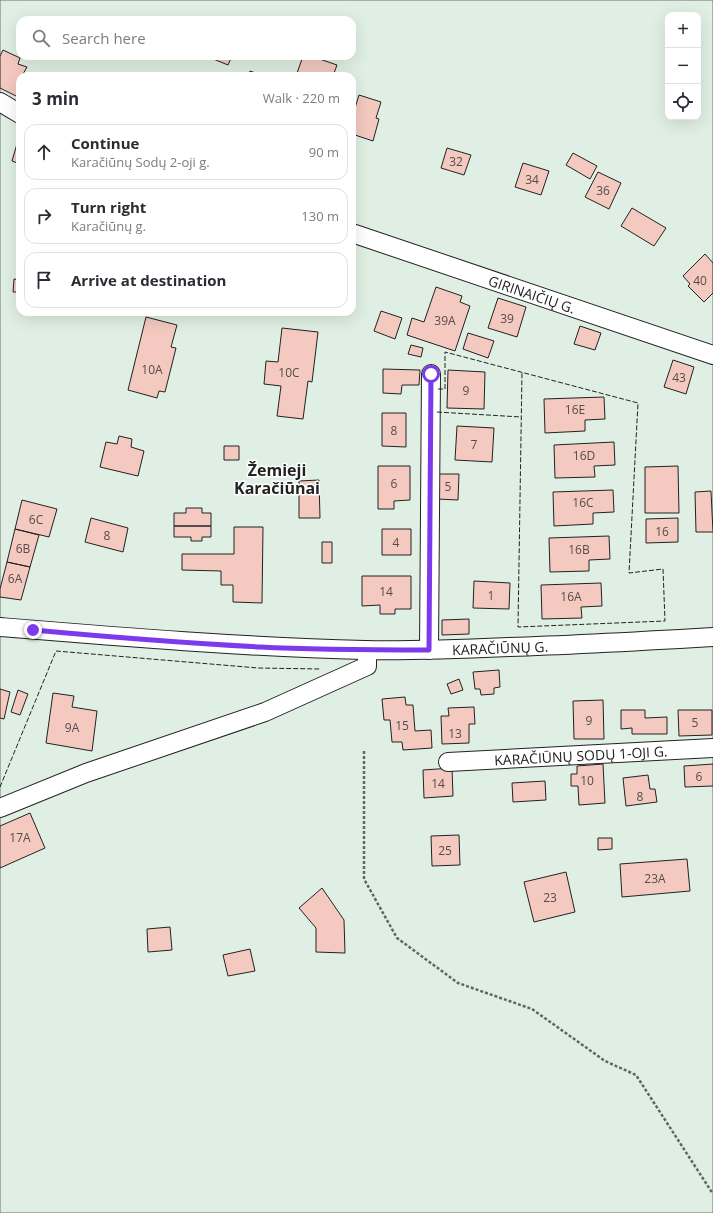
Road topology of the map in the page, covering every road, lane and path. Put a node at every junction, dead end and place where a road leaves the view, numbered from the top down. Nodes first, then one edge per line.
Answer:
1 (0, 102) edge
2 (16, 112) edge
3 (356, 234) edge
4 (713, 355) edge
5 (431, 374) dead end
6 (0, 627) edge
7 (713, 637) edge
8 (367, 650) junction
9 (429, 650) junction
10 (713, 748) edge
11 (364, 751) dead end
12 (448, 762) dead end
13 (0, 808) edge
14 (713, 1194) edge

1 - 2 street
3 - 4 street, GIRINAIČIŲ G.
5 - 9 street
6 - 8 street, KARAČIŪNŲ G.
7 - 9 street, KARAČIŪNŲ G.
8 - 9 street, KARAČIŪNŲ G.
8 - 13 street
10 - 12 street, KARAČIŪNŲ SODŲ 1-OJI G.
11 - 14 path

